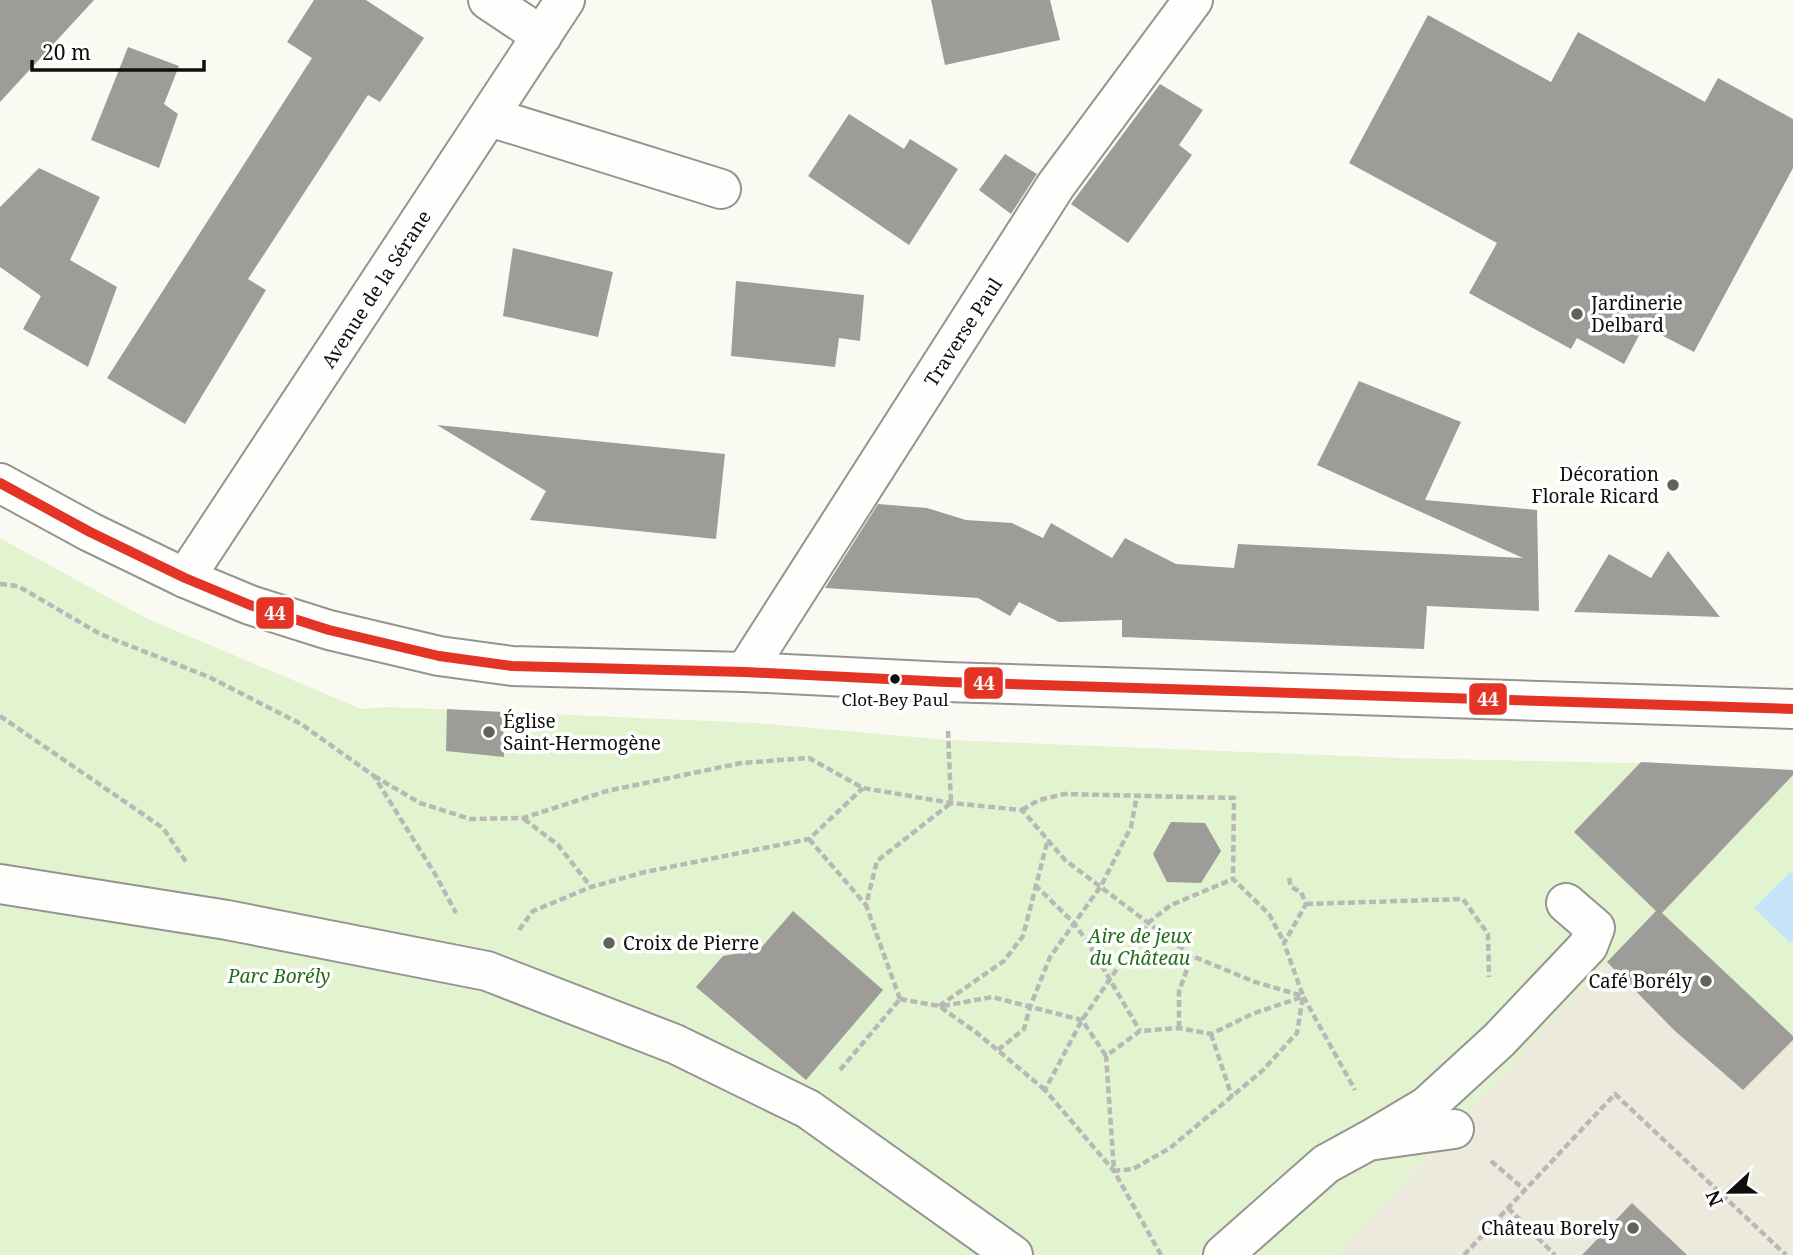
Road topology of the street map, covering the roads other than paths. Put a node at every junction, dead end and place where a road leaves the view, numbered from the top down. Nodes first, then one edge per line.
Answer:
1 (488, 0) edge
2 (565, 0) edge
3 (1193, 0) edge
4 (542, 36) junction
5 (490, 117) junction
6 (721, 189) dead end
7 (0, 483) edge
8 (185, 578) junction
9 (745, 672) junction
10 (1793, 709) edge
11 (0, 884) edge
12 (1566, 903) dead end
13 (1454, 1129) dead end
14 (1368, 1141) junction
15 (1013, 1255) edge
16 (1223, 1255) edge

1 - 4 street
2 - 4 street, Avenue de la Sérane
3 - 9 street, Traverse Paul
4 - 5 street, Avenue de la Sérane
5 - 6 street
5 - 8 street, Avenue de la Sérane
7 - 8 street
8 - 9 street
9 - 10 street
11 - 15 street
12 - 14 street
13 - 14 street
14 - 16 street

